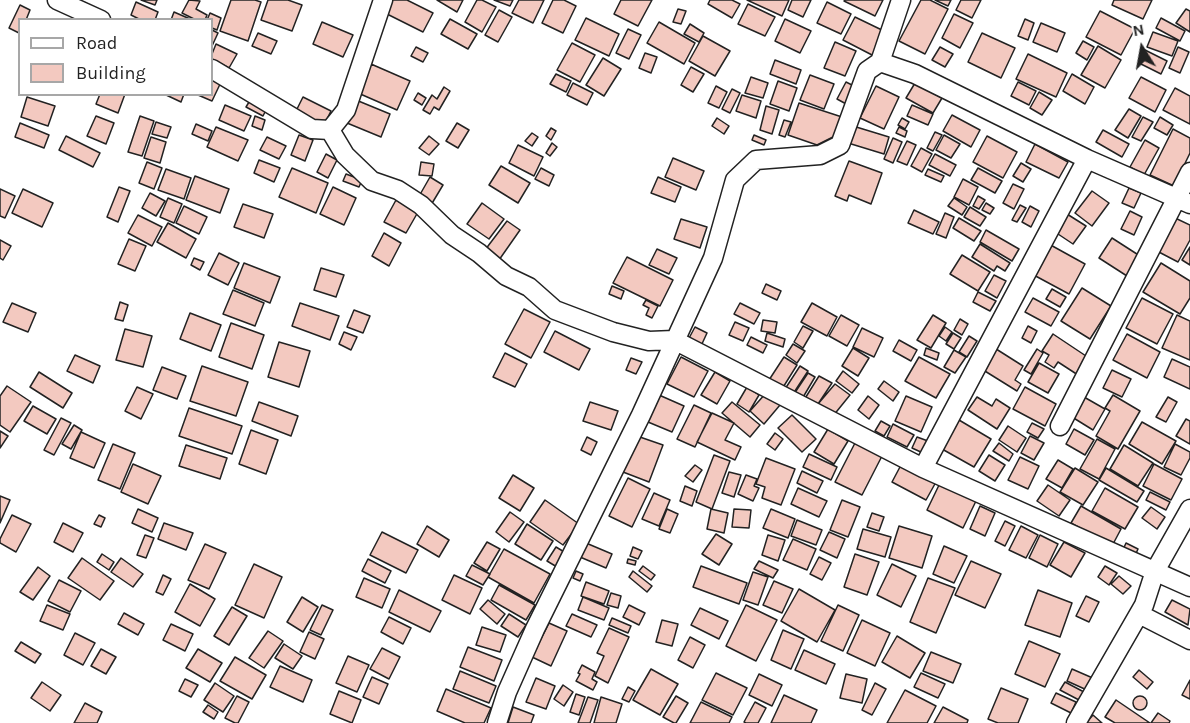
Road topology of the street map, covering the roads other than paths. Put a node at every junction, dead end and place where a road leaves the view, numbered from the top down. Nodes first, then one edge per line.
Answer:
1 (57, 0) edge
2 (383, 0) edge
3 (901, 0) edge
4 (97, 18) edge
5 (880, 62) junction
6 (213, 70) edge
7 (330, 130) junction
8 (1087, 159) junction
9 (1190, 172) edge
10 (1183, 201) edge
11 (675, 340) junction
12 (1060, 426) dead end
13 (923, 468) junction
14 (1190, 509) edge
15 (1155, 571) junction
16 (1190, 587) edge
17 (1139, 614) junction
18 (1190, 640) edge
19 (497, 723) edge
20 (1076, 723) edge

1 - 4 street
2 - 7 street
3 - 5 street
5 - 8 street
5 - 11 street
6 - 7 street
7 - 11 street
8 - 10 street
8 - 13 street
9 - 10 street
10 - 12 street
11 - 13 street
11 - 19 street
13 - 15 street
14 - 15 street
15 - 16 street
15 - 17 street
17 - 18 street
17 - 20 street

